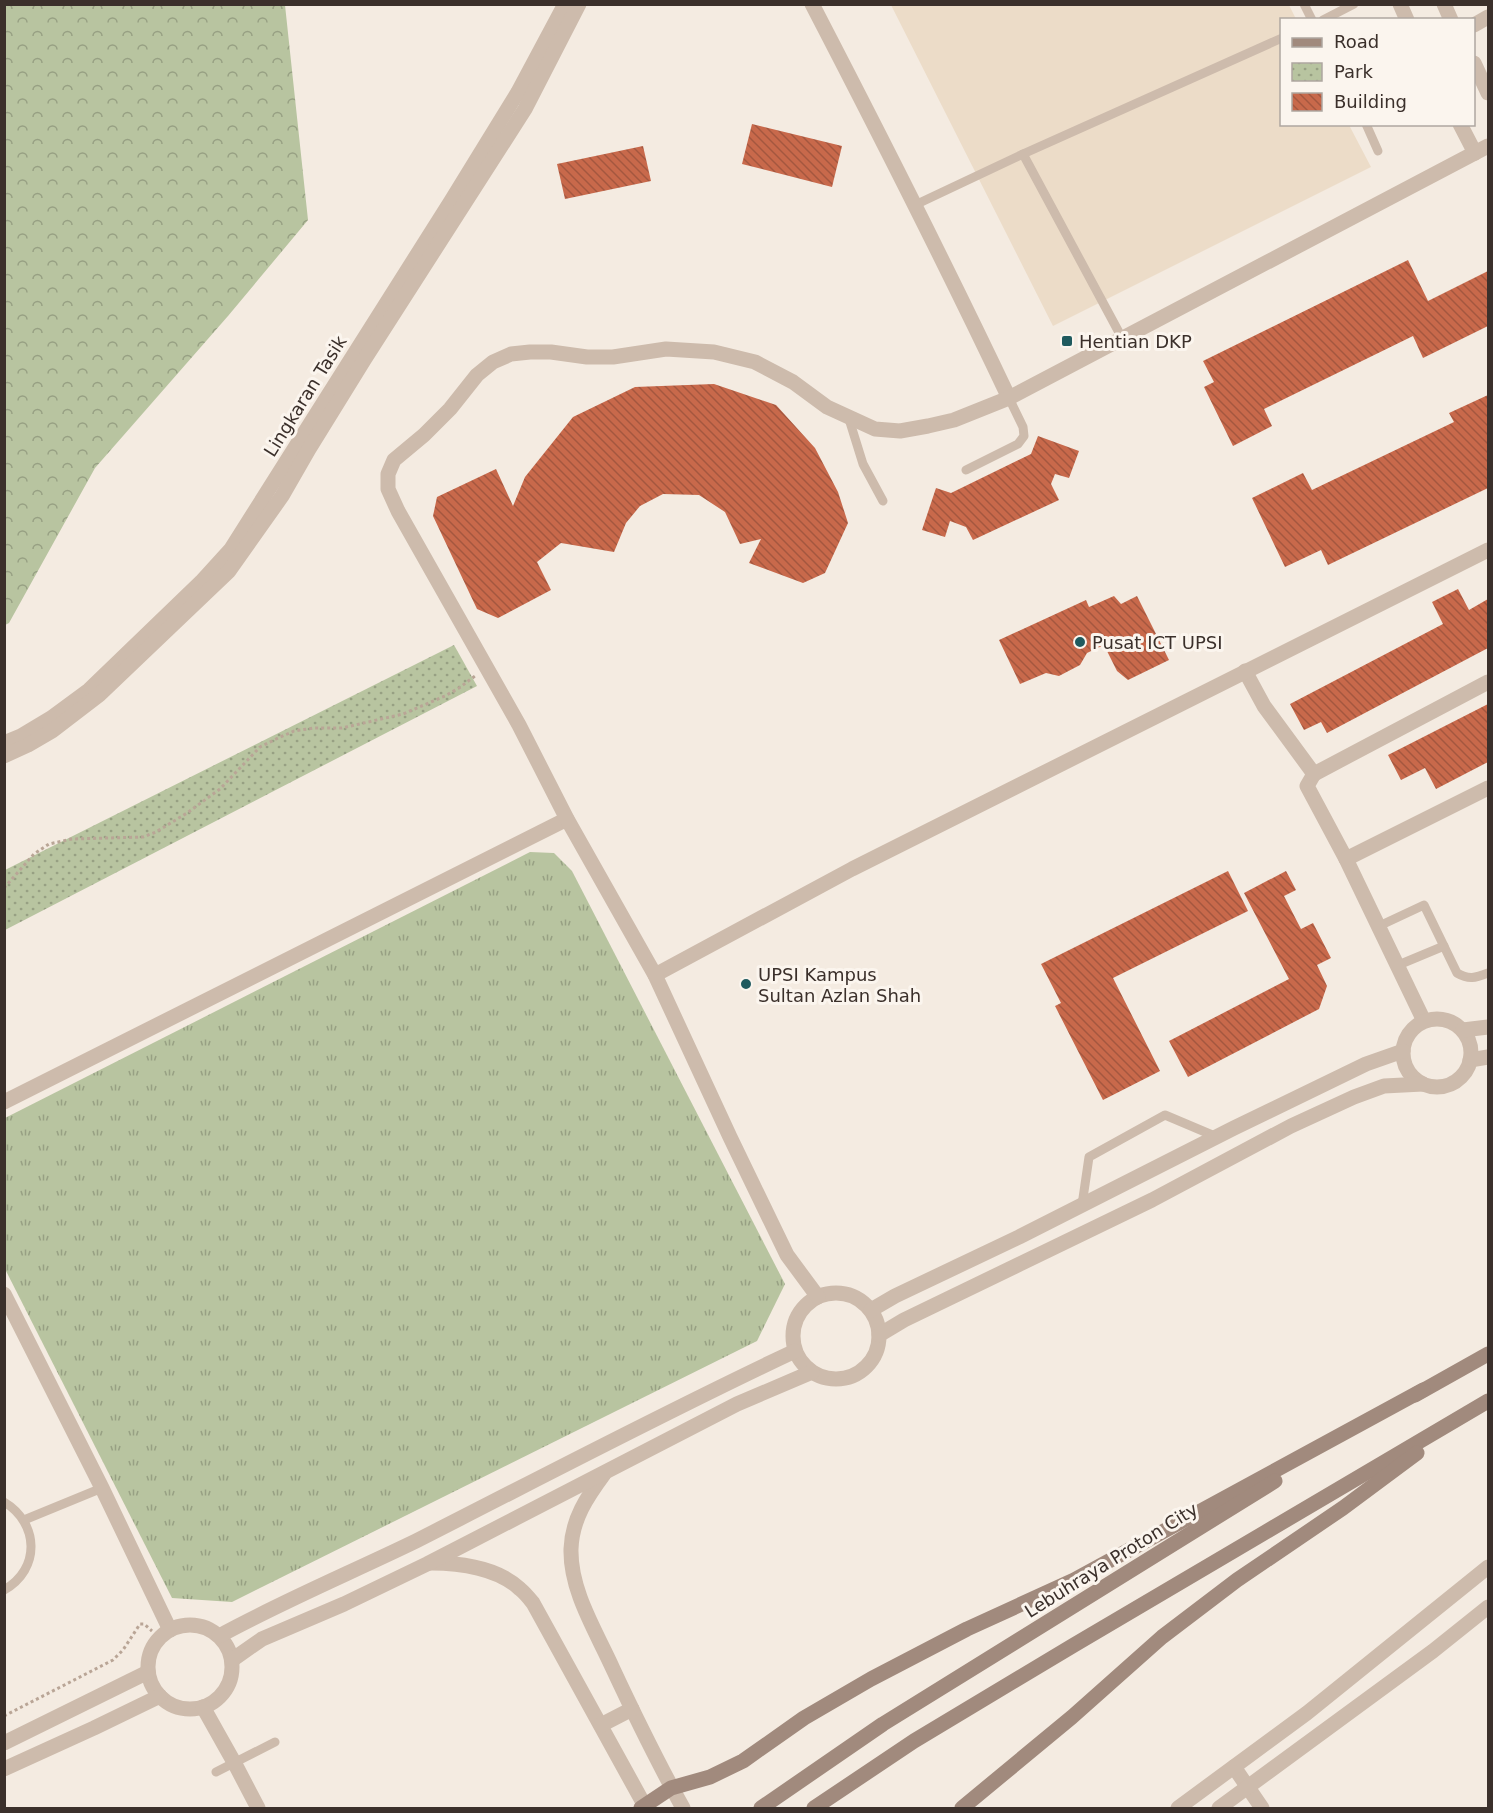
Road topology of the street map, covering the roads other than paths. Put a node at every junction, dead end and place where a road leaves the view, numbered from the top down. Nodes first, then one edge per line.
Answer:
1 (564, 4) edge
2 (579, 4) edge
3 (812, 4) edge
4 (1304, 4) edge
5 (1354, 4) edge
6 (1400, 4) edge
7 (1444, 4) edge
8 (1311, 18) edge
9 (1327, 18) edge
10 (1406, 18) edge
11 (1450, 18) edge
12 (1280, 38) edge
13 (1475, 67) edge
14 (1488, 93) edge
15 (1367, 126) edge
16 (1462, 126) edge
17 (1482, 149) edge
18 (1378, 151) dead end
19 (1023, 154) junction
20 (915, 205) junction
21 (1122, 338) junction
22 (1009, 398) junction
23 (849, 419) junction
24 (966, 470) dead end
25 (883, 501) dead end
26 (1488, 550) edge
27 (1245, 671) junction
28 (1488, 682) edge
29 (4, 743) edge
30 (4, 756) edge
31 (1314, 774) junction
32 (1488, 788) edge
33 (567, 819) junction
34 (1346, 859) junction
35 (1377, 927) junction
36 (1444, 946) junction
37 (1396, 966) junction
38 (1488, 973) edge
39 (655, 975) junction
40 (1424, 1022) junction
41 (1488, 1028) edge
42 (1463, 1030) junction
43 (1403, 1051) junction
44 (1488, 1057) edge
45 (1470, 1060) junction
46 (1423, 1084) junction
47 (4, 1102) edge
48 (1217, 1137) junction
49 (1082, 1205) junction
50 (4, 1294) edge
51 (818, 1297) junction
52 (871, 1310) junction
53 (879, 1335) junction
54 (795, 1351) junction
55 (1488, 1354) edge
56 (812, 1372) junction
57 (1423, 1390) junction
58 (1486, 1402) edge
59 (605, 1472) junction
60 (102, 1488) junction
61 (4, 1502) edge
62 (24, 1520) junction
63 (427, 1564) junction
64 (1488, 1567) edge
65 (4, 1590) edge
66 (1488, 1607) edge
67 (165, 1634) junction
68 (219, 1636) junction
69 (232, 1660) junction
70 (148, 1672) junction
71 (160, 1696) junction
72 (203, 1707) junction
73 (632, 1709) junction
74 (601, 1725) junction
75 (275, 1742) dead end
76 (4, 1743) edge
77 (235, 1764) junction
78 (1234, 1767) junction
79 (4, 1769) edge
80 (216, 1772) dead end
81 (1247, 1786) junction
82 (671, 1788) junction
83 (644, 1808) edge
84 (258, 1809) edge
85 (683, 1809) edge
86 (761, 1809) edge
87 (814, 1809) edge
88 (962, 1809) edge
89 (1178, 1809) edge
90 (1219, 1809) edge
91 (1262, 1809) edge

1 - 29 street, Lingkaran Tasik
2 - 30 street
3 - 20 street
4 - 8 lane
5 - 9 lane
6 - 10 street
7 - 11 street
12 - 19 lane
13 - 14 street
15 - 18 lane
16 - 17 street
17 - 21 street
19 - 20 lane
19 - 21 lane
20 - 22 street
21 - 22 street
22 - 23 street
22 - 24 lane
23 - 25 lane
23 - 33 street
26 - 27 street
27 - 31 street
27 - 39 street
28 - 31 street
31 - 34 street
32 - 34 street
33 - 39 street
33 - 47 street
34 - 35 street
35 - 36 lane
35 - 37 street
36 - 37 lane
36 - 38 lane
37 - 40 street
39 - 51 street
40 - 42 street
40 - 43 street
41 - 42 street
42 - 45 street
43 - 46 street
43 - 48 street
44 - 45 street
45 - 46 street
46 - 53 street
48 - 49 street
48 - 49 lane
49 - 52 street
50 - 60 street
51 - 52 street
51 - 54 street
52 - 53 street
53 - 56 street
54 - 56 street
54 - 68 street
55 - 57 main road, Lebuhraya Proton City
56 - 59 street
57 - 82 main road
57 - 86 main road, Lebuhraya Proton City
58 - 87 main road
58 - 88 main road
59 - 63 street
59 - 73 street
60 - 62 lane
60 - 67 street
61 - 62 lane
62 - 65 lane
63 - 69 street
63 - 74 street
64 - 78 street
66 - 81 street
67 - 68 street
67 - 70 street
68 - 69 street
69 - 72 street
70 - 71 street
70 - 76 street
71 - 72 street
71 - 79 street
72 - 77 street
73 - 74 street
73 - 82 street
74 - 83 street
75 - 77 lane
77 - 80 lane
77 - 84 street
78 - 81 street
78 - 89 street
81 - 90 street
81 - 91 street
82 - 83 main road
82 - 85 street

